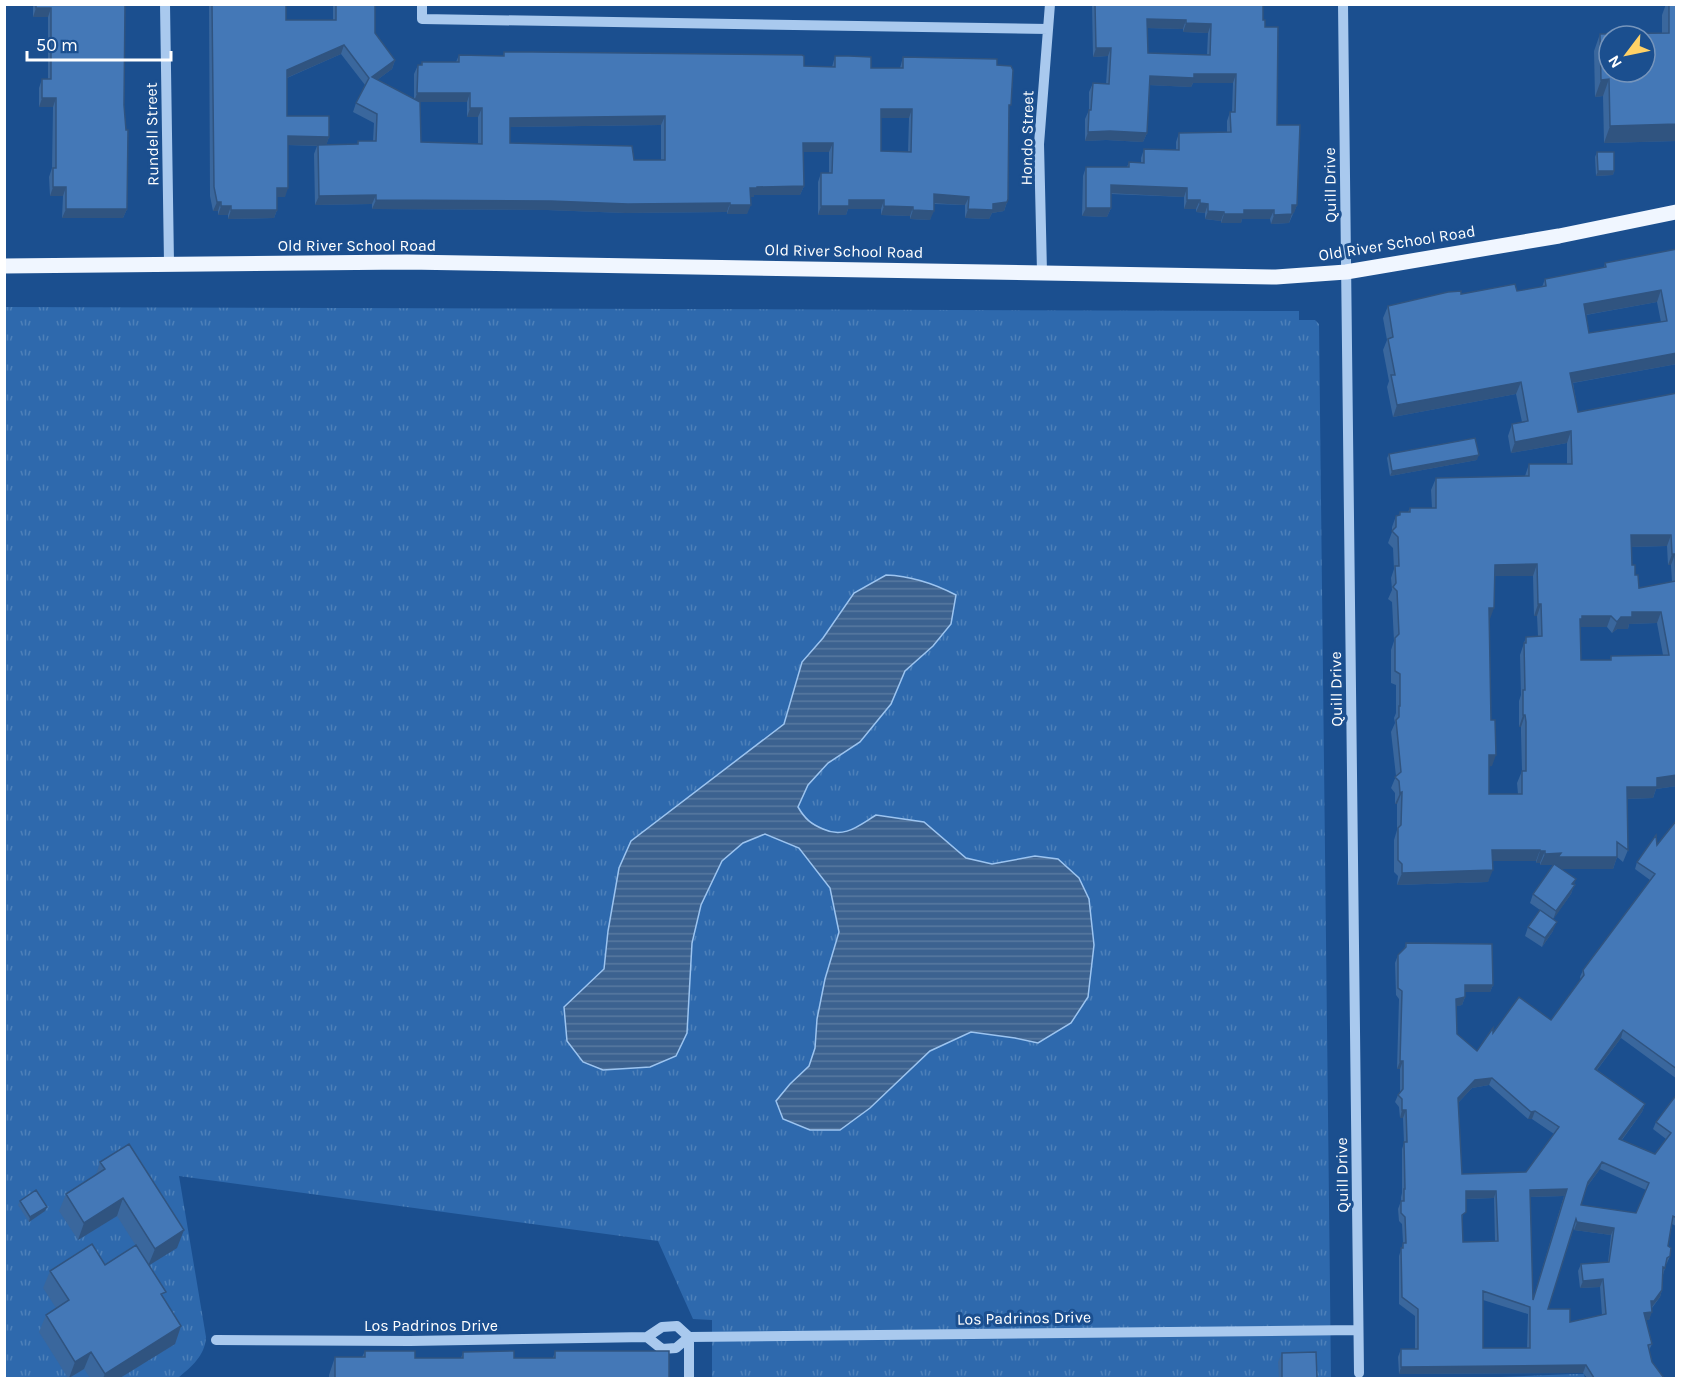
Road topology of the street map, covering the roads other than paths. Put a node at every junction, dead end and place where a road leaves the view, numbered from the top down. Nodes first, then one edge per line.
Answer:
1 (165, 4) edge
2 (422, 4) edge
3 (1050, 4) edge
4 (1342, 4) edge
5 (1048, 29) junction
6 (1677, 212) edge
7 (169, 263) junction
8 (4, 266) edge
9 (1042, 272) junction
10 (1346, 273) junction
11 (1358, 1330) junction
12 (689, 1336) junction
13 (647, 1337) junction
14 (216, 1340) dead end
15 (1359, 1373) dead end
16 (689, 1378) edge

1 - 7 street, Rundell Street
2 - 5 street
3 - 5 street, Hondo Street
4 - 10 street, Quill Drive
5 - 9 street, Hondo Street
6 - 10 main road, Old River School Road
7 - 8 main road, Old River School Road
7 - 9 main road, Old River School Road
9 - 10 main road, Old River School Road
10 - 11 street, Quill Drive
11 - 12 street, Los Padrinos Drive
11 - 15 street, Quill Drive
12 - 13 street, Los Padrinos Drive
12 - 13 street, Los Padrinos Drive
12 - 16 street
13 - 14 street, Los Padrinos Drive

